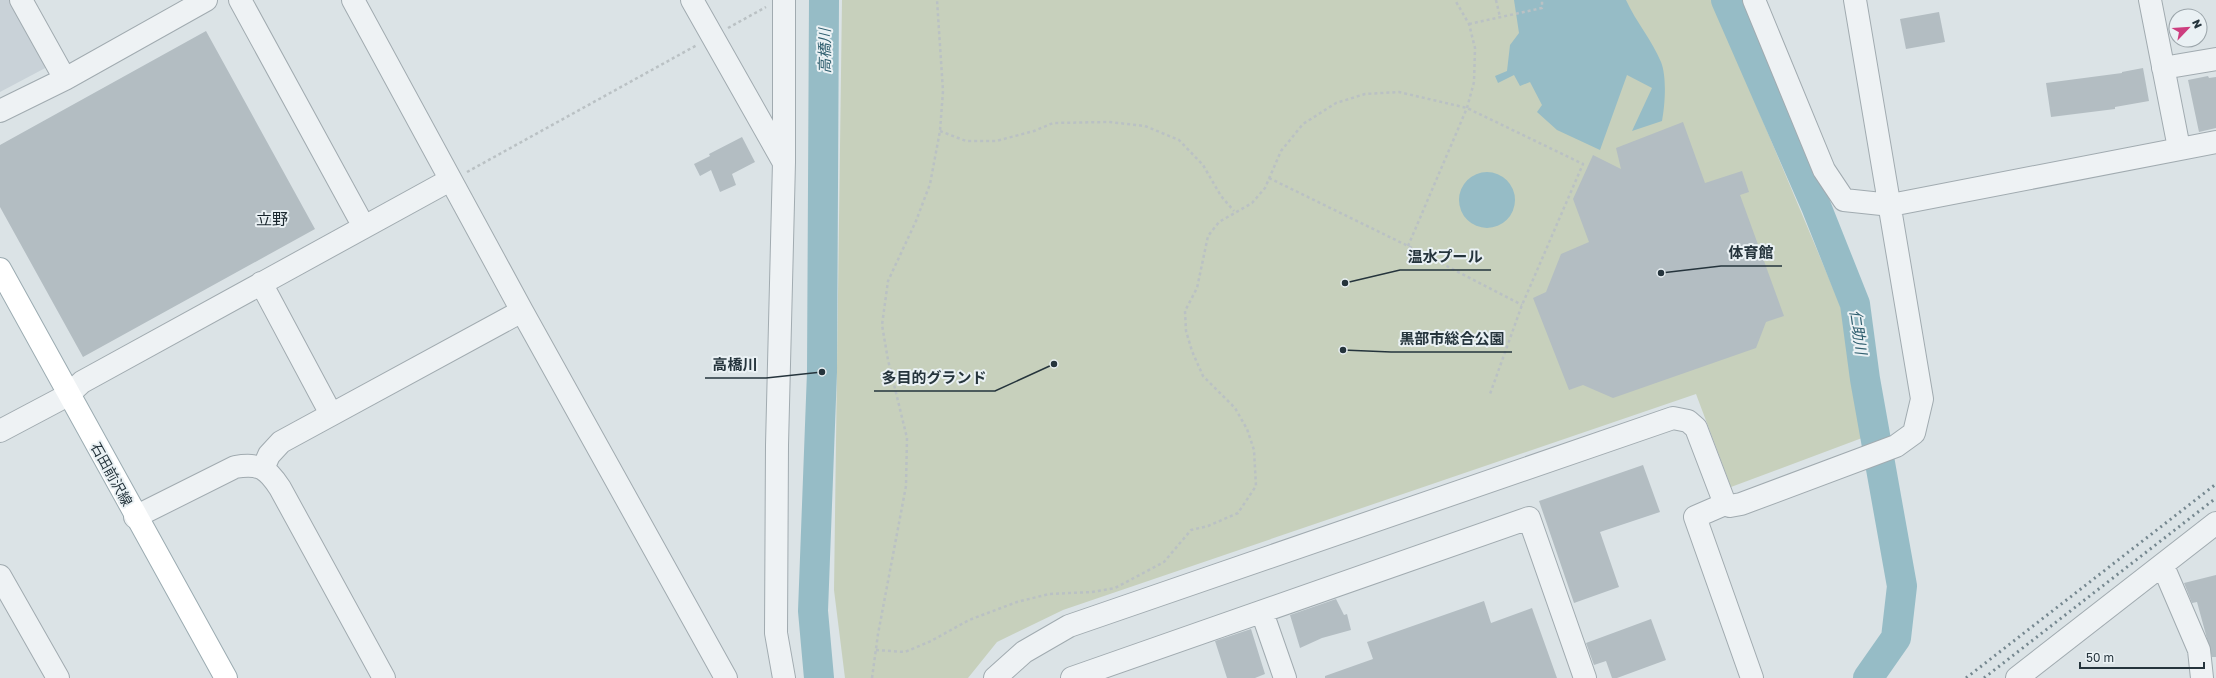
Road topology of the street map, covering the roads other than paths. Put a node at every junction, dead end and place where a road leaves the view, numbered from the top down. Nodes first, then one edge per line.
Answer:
1 (21, 0) edge
2 (206, 0) edge
3 (240, 0) edge
4 (353, 0) edge
5 (692, 0) edge
6 (1754, 0) edge
7 (1855, 0) edge
8 (2150, 0) edge
9 (778, 2) edge
10 (2216, 59) edge
11 (2163, 68) junction
12 (65, 79) junction
13 (0, 111) edge
14 (2216, 142) edge
15 (2179, 148) junction
16 (784, 162) junction
17 (450, 180) junction
18 (1891, 205) junction
19 (364, 227) junction
20 (0, 269) edge
21 (261, 283) junction
22 (522, 311) junction
23 (68, 395) junction
24 (331, 414) junction
25 (0, 431) edge
26 (263, 469) junction
27 (1725, 504) junction
28 (135, 517) junction
29 (2216, 523) edge
30 (2163, 566) junction
31 (0, 576) edge
32 (1262, 612) junction
33 (2208, 648) edge
34 (58, 678) edge
35 (226, 678) edge
36 (384, 678) edge
37 (726, 678) edge
38 (784, 678) edge
39 (995, 678) edge
40 (1072, 678) edge
41 (1285, 678) edge
42 (1585, 678) edge
43 (1752, 678) edge
44 (2017, 678) edge
45 (2202, 678) edge

1 - 12 street
2 - 12 street
3 - 19 street
4 - 17 street
5 - 16 street
6 - 18 street
7 - 18 street
8 - 11 street
9 - 16 street
10 - 11 street
11 - 15 street
12 - 13 street
14 - 15 street
15 - 18 street
16 - 38 street
17 - 19 street
17 - 22 street
18 - 27 street
19 - 21 street
20 - 23 main road, 石田前沢線
21 - 23 street
21 - 24 street
22 - 24 street
22 - 37 street
23 - 25 street
23 - 28 main road, 石田前沢線
24 - 26 street
26 - 28 street
26 - 36 street
27 - 39 street
27 - 43 street
28 - 35 main road, 石田前沢線
29 - 30 street
30 - 33 street
30 - 44 street
31 - 34 street
32 - 40 street
32 - 41 street
32 - 42 street
33 - 45 street

